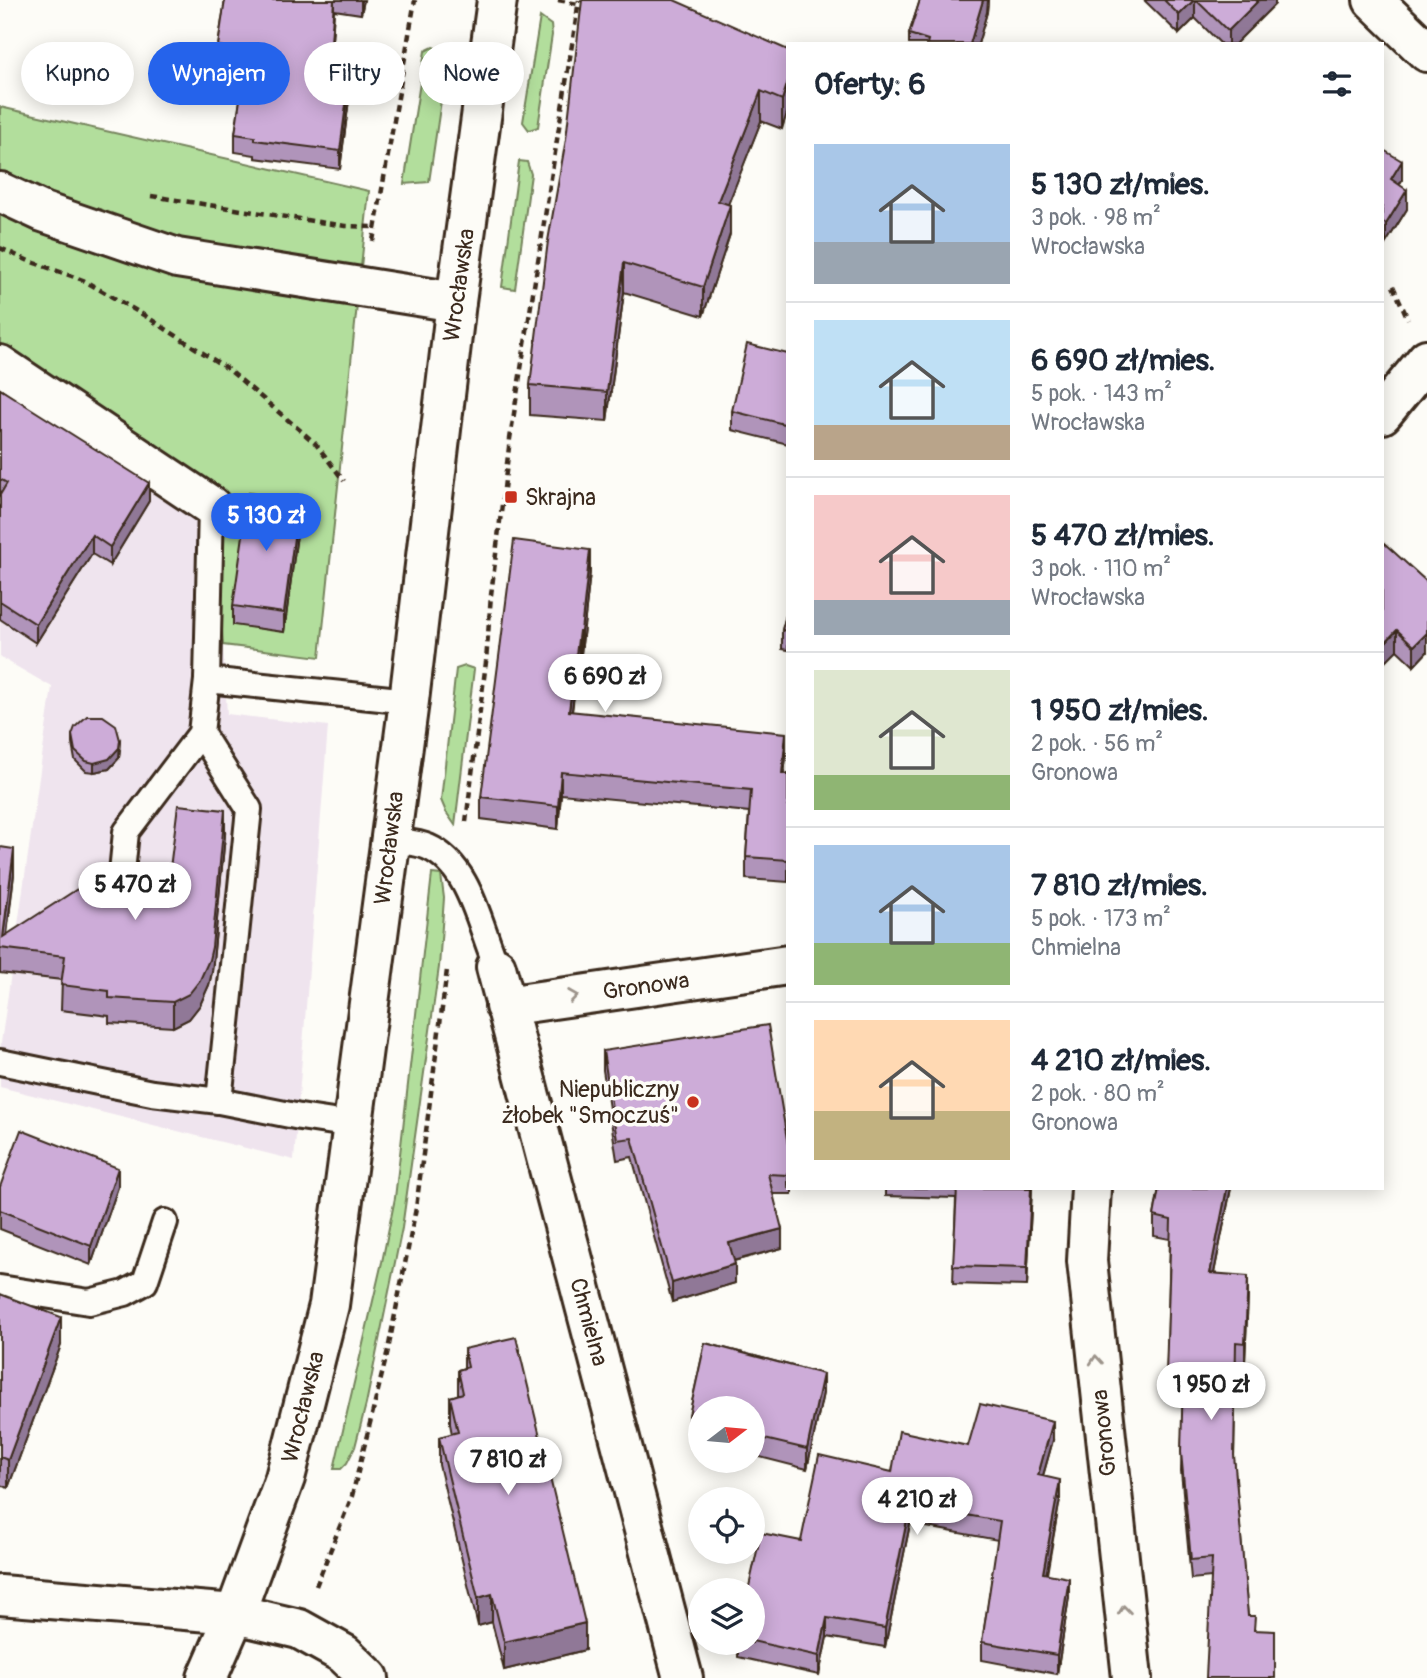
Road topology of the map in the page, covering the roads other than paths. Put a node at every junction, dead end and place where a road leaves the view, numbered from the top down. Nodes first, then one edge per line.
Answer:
1 (497, 0) edge
2 (1373, 0) edge
3 (1427, 52) edge
4 (0, 192) edge
5 (456, 302) junction
6 (1419, 343) edge
7 (0, 365) edge
8 (1384, 410) edge
9 (211, 506) joint
10 (207, 680) junction
11 (409, 701) junction
12 (201, 733) junction
13 (390, 840) junction
14 (118, 912) edge
15 (494, 960) joint
16 (786, 965) edge
17 (505, 1006) junction
18 (0, 1062) edge
19 (219, 1101) junction
20 (353, 1125) junction
21 (1091, 1190) edge
22 (165, 1222) dead end
23 (0, 1288) edge
24 (0, 1595) edge
25 (235, 1614) junction
26 (207, 1678) edge
27 (369, 1678) edge
28 (683, 1678) edge
29 (1132, 1678) edge

1 - 5 street, Wrocławska
2 - 3 street
4 - 5 street
5 - 11 street, Wrocławska
6 - 8 street
7 - 9 street
9 - 10 lane
10 - 11 lane
10 - 12 lane
11 - 13 street, Wrocławska
12 - 14 lane
12 - 19 lane
13 - 15 lane, Chmielna
13 - 20 street, Wrocławska
15 - 17 street, Chmielna
17 -> 16 street, Gronowa
17 - 28 street, Chmielna
18 - 19 lane
19 - 20 lane
20 - 25 street, Wrocławska
29 -> 21 street, Gronowa
22 - 23 lane
24 - 25 street
25 - 26 street, Wrocławska
25 - 27 street

